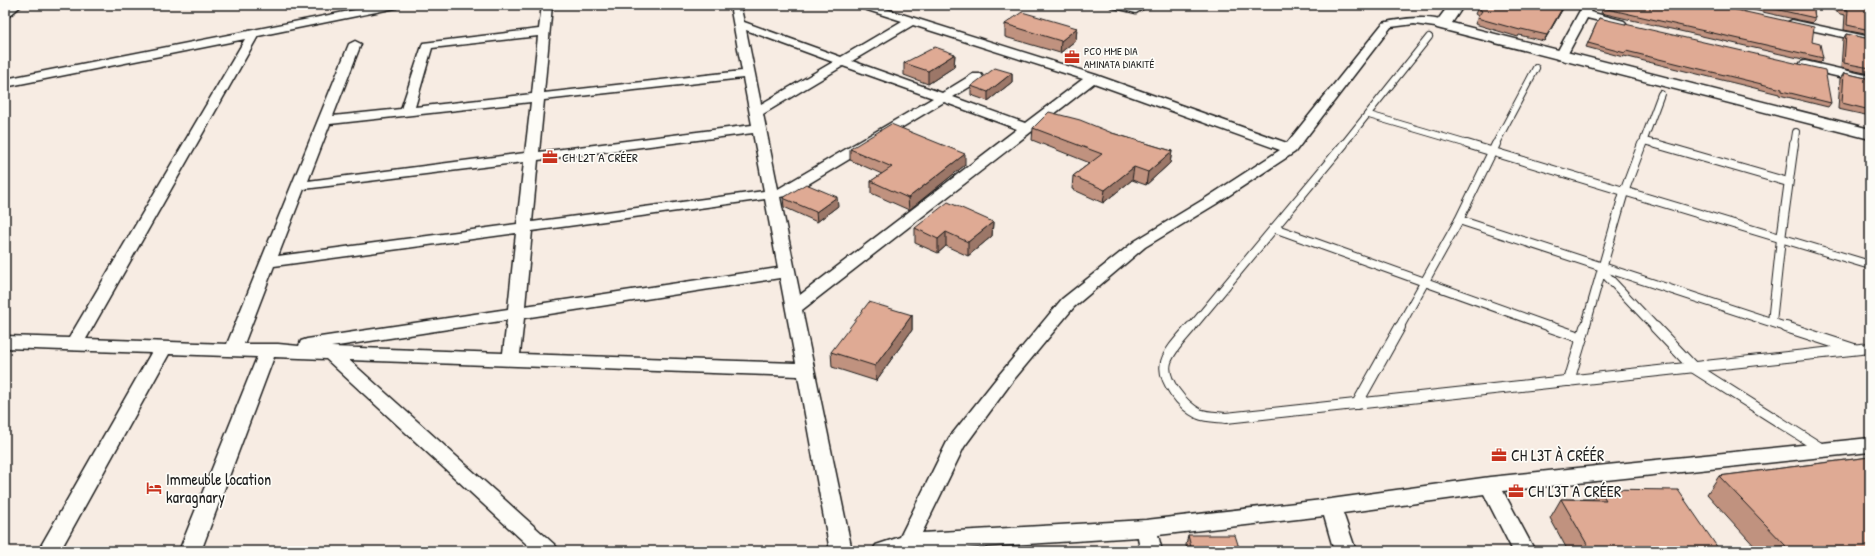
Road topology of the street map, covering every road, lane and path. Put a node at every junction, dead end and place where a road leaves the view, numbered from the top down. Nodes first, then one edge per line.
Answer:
1 (17, 5) edge
2 (396, 5) edge
3 (547, 5) edge
4 (735, 5) edge
5 (862, 5) edge
6 (1115, 5) edge
7 (1144, 5) edge
8 (1457, 5) edge
9 (1585, 10) edge
10 (5, 14) edge
11 (911, 20) junction
12 (1778, 20) edge
13 (739, 24) junction
14 (1630, 25) edge
15 (1442, 26) junction
16 (544, 32) junction
17 (254, 33) junction
18 (1429, 37) dead end
19 (1870, 40) edge
20 (355, 44) dead end
21 (1561, 56) junction
22 (842, 61) junction
23 (1792, 62) edge
24 (1536, 68) dead end
25 (749, 74) junction
26 (976, 77) dead end
27 (1092, 78) junction
28 (1870, 80) edge
29 (5, 83) edge
30 (1662, 94) dead end
31 (538, 97) junction
32 (942, 98) junction
33 (408, 112) junction
34 (1369, 115) junction
35 (758, 120) junction
36 (324, 121) junction
37 (1027, 128) junction
38 (1796, 132) dead end
39 (1870, 134) edge
40 (1644, 141) junction
41 (1290, 149) junction
42 (1492, 152) junction
43 (532, 156) junction
44 (1788, 182) junction
45 (298, 186) junction
46 (1624, 192) junction
47 (772, 194) junction
48 (1459, 220) junction
49 (524, 227) junction
50 (1274, 228) junction
51 (1781, 239) junction
52 (268, 262) junction
53 (1870, 265) edge
54 (1602, 269) junction
55 (787, 272) junction
56 (1425, 282) junction
57 (794, 308) junction
58 (516, 314) junction
59 (1772, 322) junction
60 (1582, 338) junction
61 (5, 342) edge
62 (74, 344) junction
63 (163, 348) junction
64 (1870, 348) edge
65 (233, 350) junction
66 (1857, 350) junction
67 (268, 351) junction
68 (330, 353) junction
69 (511, 360) junction
70 (1694, 368) junction
71 (806, 370) junction
72 (1569, 381) junction
73 (1357, 404) junction
74 (1870, 444) edge
75 (1822, 450) junction
76 (1490, 485) junction
77 (1331, 507) junction
78 (1146, 528) junction
79 (904, 547) edge
80 (49, 551) edge
81 (190, 551) edge
82 (548, 551) edge
83 (842, 551) edge
84 (883, 551) edge
85 (1151, 551) edge
86 (1345, 551) edge
87 (1524, 551) edge

1 - 10 street
2 - 17 street
3 - 16 street
4 - 13 street
5 - 11 street
6 - 7 street
8 - 15 street
9 - 14 street
9 - 21 street
11 - 22 street
11 - 27 street
12 - 19 street
13 - 22 street
13 - 25 street
15 - 21 street
15 - 41 street
16 - 31 street
16 - 33 street
17 - 29 street
17 - 62 street
18 - 34 lane
20 - 36 street
21 - 39 street
22 - 32 street
22 - 35 street
23 - 28 street
24 - 42 lane
25 - 31 street
25 - 35 street
26 - 32 street
27 - 37 street
27 - 41 street
30 - 40 lane
31 - 33 street
31 - 43 street
32 - 37 street
32 - 47 street
33 - 36 street
34 - 42 lane
34 - 50 lane
35 - 43 street
35 - 47 street
36 - 45 street
37 - 57 street
38 - 44 lane
40 - 44 lane
40 - 46 lane
41 - 79 street
42 - 46 lane
42 - 48 lane
43 - 45 street
43 - 49 street
44 - 51 lane
45 - 52 street
46 - 51 lane
46 - 54 lane
47 - 49 street
47 - 55 street
48 - 54 lane
48 - 56 lane
49 - 52 street
49 - 58 street
50 - 56 lane
50 - 73 lane
51 - 53 lane
51 - 59 lane
52 - 65 street
54 - 59 lane
54 - 60 lane
54 - 70 lane
55 - 57 street
55 - 58 street
56 - 60 lane
56 - 73 lane
57 - 71 street
58 - 67 street
58 - 69 street
59 - 66 lane
60 - 72 lane
61 - 62 street
62 - 63 street
63 - 65 street
63 - 80 street
64 - 66 lane
65 - 67 street
66 - 70 lane
67 - 68 street
67 - 81 street
68 - 69 street
68 - 82 street
69 - 71 street
70 - 72 lane
70 - 75 lane
71 - 83 street
72 - 73 lane
74 - 75 street
75 - 76 street
76 - 77 street
76 - 87 street
77 - 78 street
77 - 86 street
78 - 79 street
78 - 85 street
79 - 84 street

